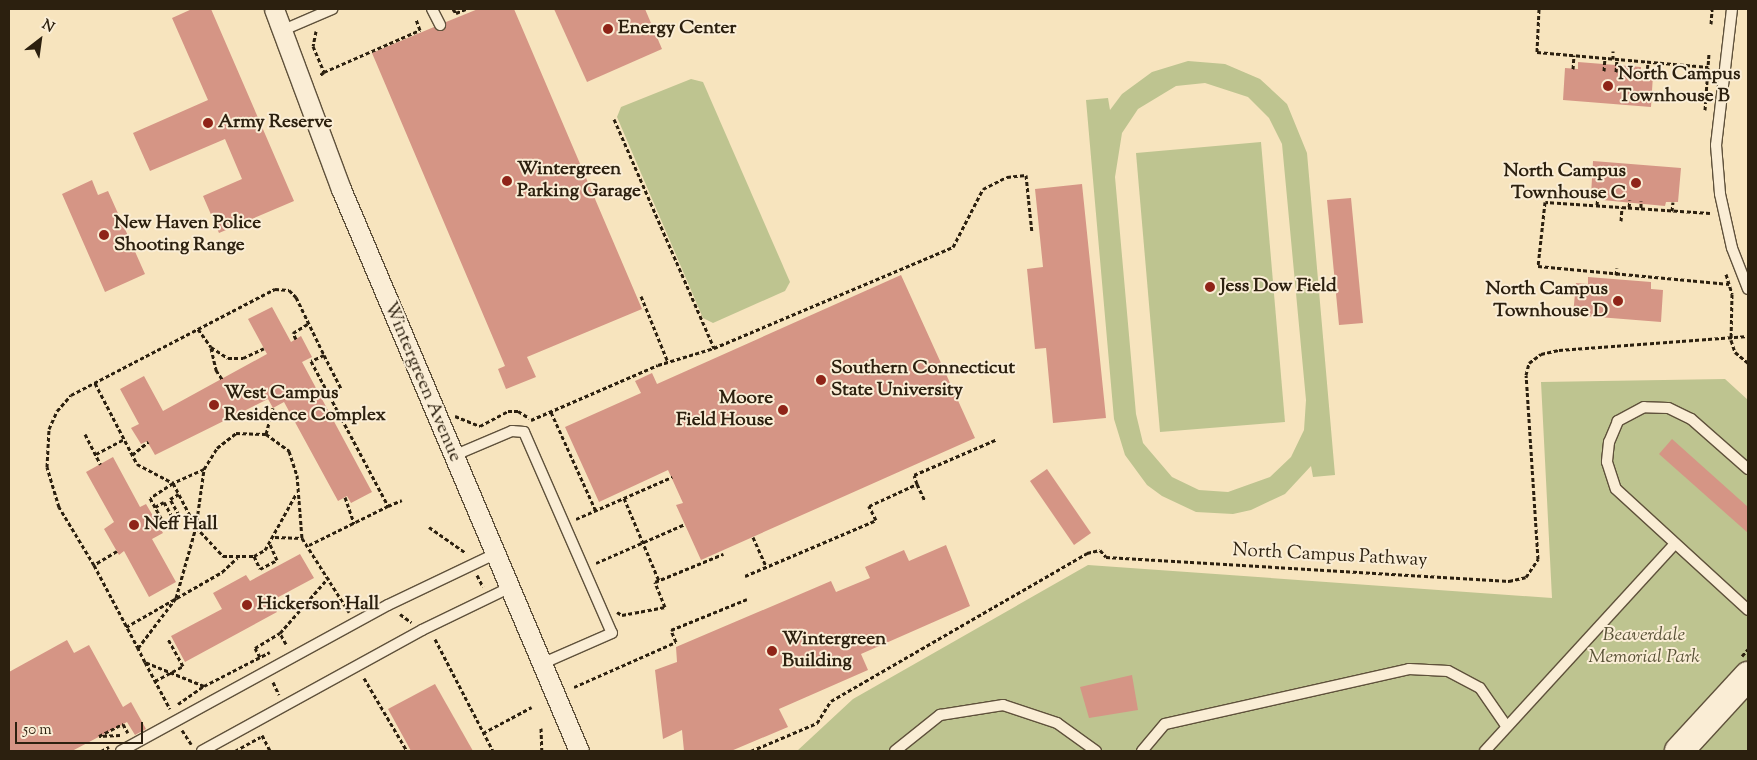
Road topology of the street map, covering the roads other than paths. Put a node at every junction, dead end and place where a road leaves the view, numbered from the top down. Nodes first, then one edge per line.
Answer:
1 (274, 9) edge
2 (332, 9) edge
3 (432, 9) edge
4 (1732, 9) edge
5 (440, 25) dead end
6 (281, 32) junction
7 (1747, 284) edge
8 (453, 456) junction
9 (1748, 469) edge
10 (1675, 544) junction
11 (495, 554) junction
12 (509, 588) junction
13 (1748, 610) edge
14 (541, 664) junction
15 (1748, 676) edge
16 (1507, 727) junction
17 (121, 751) edge
18 (202, 751) edge
19 (579, 751) edge
20 (895, 751) edge
21 (1096, 751) edge
22 (1142, 751) edge
23 (1485, 751) edge
24 (1679, 751) edge

1 - 6 street, Wintergreen Avenue
2 - 6 lane
3 - 5 lane
4 - 7 lane
6 - 8 street, Wintergreen Avenue
8 - 11 street, Wintergreen Avenue
8 - 14 lane
9 - 10 lane
10 - 13 lane
10 - 16 lane
11 - 12 street, Wintergreen Avenue
11 - 17 lane
12 - 14 street, Wintergreen Avenue
12 - 18 lane
14 - 19 street, Wintergreen Avenue
15 - 24 street
16 - 22 lane
16 - 23 lane
20 - 21 lane

